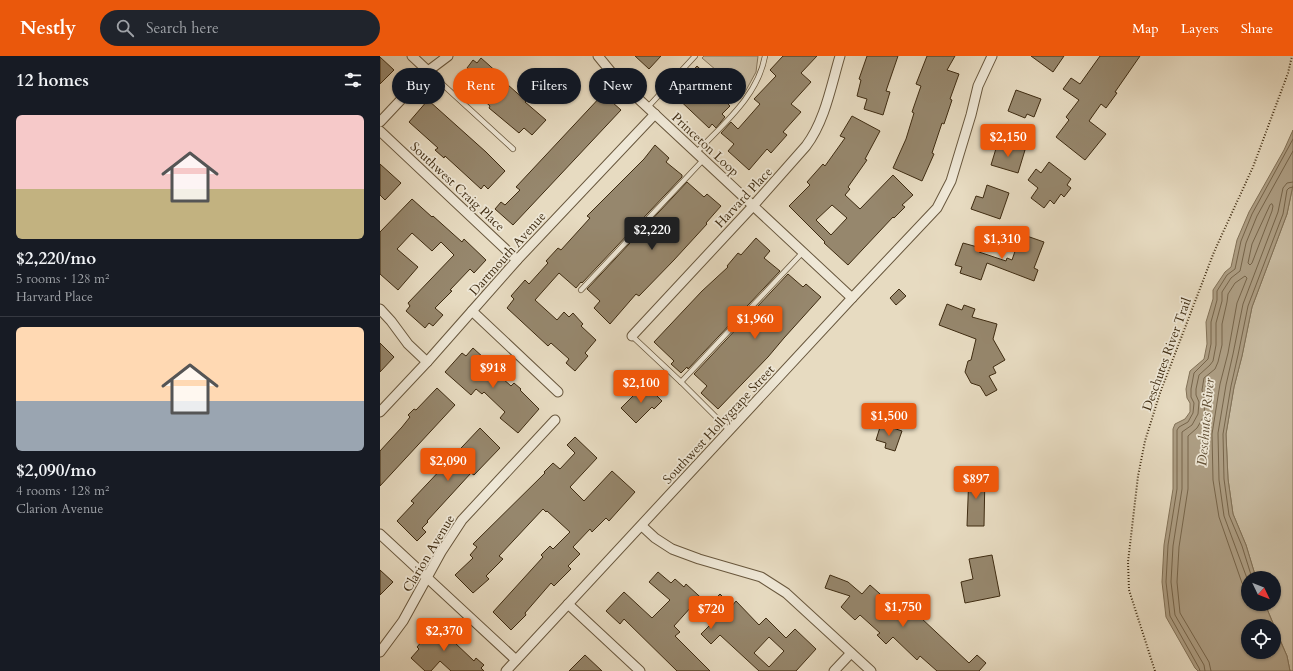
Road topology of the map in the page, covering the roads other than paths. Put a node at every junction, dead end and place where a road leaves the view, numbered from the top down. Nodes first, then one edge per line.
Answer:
1 (412, 56) edge
2 (448, 56) edge
3 (598, 56) edge
4 (695, 56) edge
5 (765, 56) edge
6 (840, 56) edge
7 (992, 56) edge
8 (425, 68) edge
9 (432, 68) edge
10 (445, 87) edge
11 (397, 104) edge
12 (651, 110) junction
13 (380, 122) edge
14 (380, 131) edge
15 (513, 149) dead end
16 (697, 152) junction
17 (704, 159) junction
18 (753, 206) junction
19 (803, 252) junction
20 (517, 260) junction
21 (581, 290) dead end
22 (852, 298) junction
23 (380, 309) edge
24 (472, 311) junction
25 (632, 336) joint
26 (427, 362) junction
27 (681, 382) junction
28 (558, 392) dead end
29 (380, 412) edge
30 (555, 420) dead end
31 (730, 431) junction
32 (642, 526) junction
33 (380, 534) edge
34 (427, 578) junction
35 (568, 604) junction
36 (380, 652) edge
37 (851, 652) junction
38 (516, 660) junction
39 (506, 671) edge
40 (639, 671) edge
41 (834, 671) edge
42 (871, 671) edge

1 - 8 street
2 - 9 street
3 - 12 street, Princeton Loop
4 - 12 lane
5 - 16 lane
6 - 18 street, Harvard Place
7 - 22 street, Southwest Hollygrape Street
10 - 15 lane
11 - 13 street
12 - 16 street, Princeton Loop
12 - 20 street, Dartmouth Avenue
14 - 20 street, Southwest Craig Place
16 - 17 street, Princeton Loop
17 - 18 street, Princeton Loop
17 - 21 lane
18 - 19 street, Princeton Loop
18 - 25 street, Harvard Place
19 - 22 street, Princeton Loop
19 - 27 lane
20 - 24 street, Dartmouth Avenue
22 - 31 street, Southwest Hollygrape Street
23 - 26 street
24 - 26 street, Dartmouth Avenue
24 - 28 street
25 - 27 lane
26 - 29 street, Dartmouth Avenue
27 - 31 lane
30 - 34 street, Clarion Avenue
31 - 32 street, Southwest Hollygrape Street
32 - 35 street, Southwest Hollygrape Street
32 - 37 street
33 - 34 street
34 - 36 street, Clarion Avenue
34 - 38 street
35 - 38 street, Southwest Hollygrape Street
35 - 40 street
37 - 41 street
37 - 42 street
38 - 39 street, Southwest Hollygrape Street

